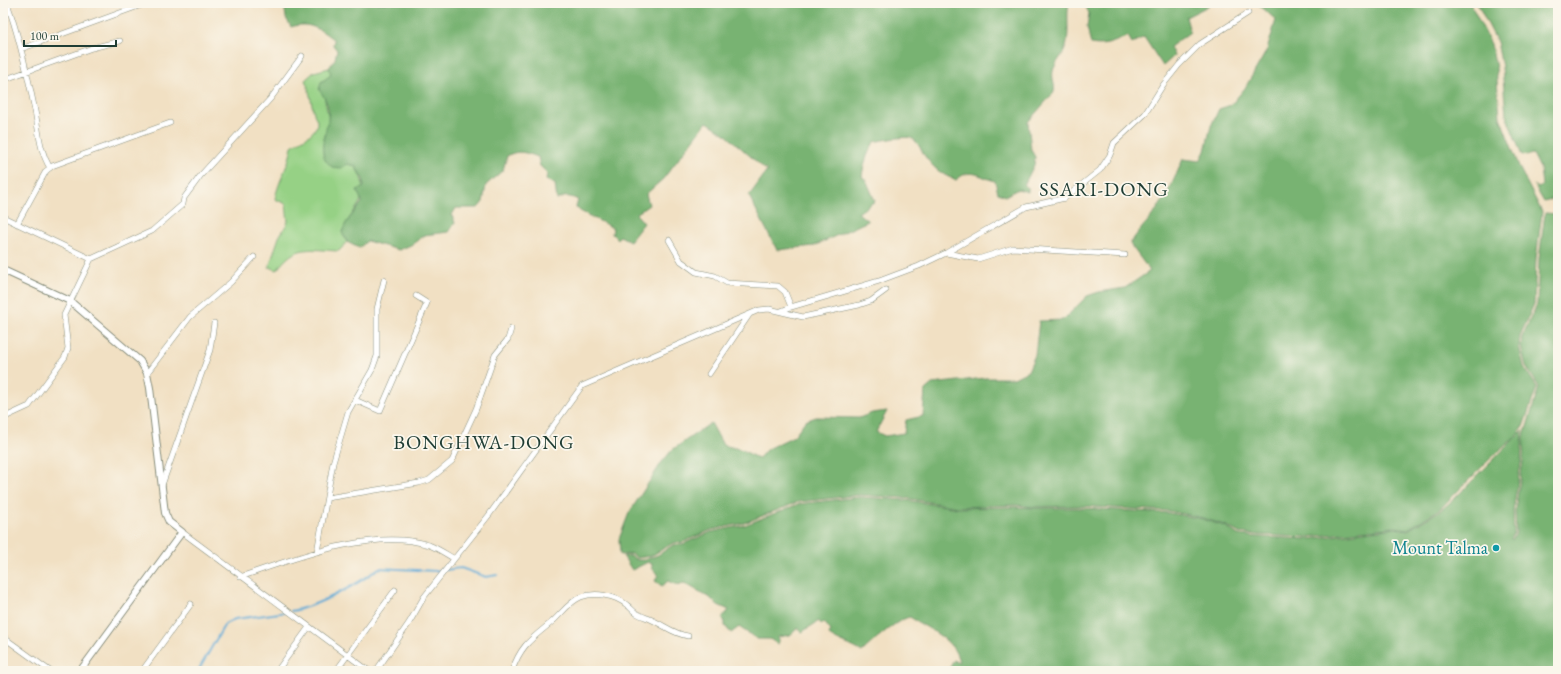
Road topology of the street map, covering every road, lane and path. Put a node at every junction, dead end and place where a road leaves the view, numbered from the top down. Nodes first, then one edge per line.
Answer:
1 (7, 3) edge
2 (148, 3) edge
3 (1248, 13) dead end
4 (120, 41) dead end
5 (21, 49) junction
6 (302, 56) dead end
7 (26, 72) junction
8 (3, 80) edge
9 (170, 123) dead end
10 (50, 168) junction
11 (3, 217) edge
12 (17, 224) junction
13 (669, 240) dead end
14 (946, 254) junction
15 (1125, 255) dead end
16 (254, 257) dead end
17 (91, 258) junction
18 (3, 270) edge
19 (384, 280) dead end
20 (886, 290) dead end
21 (416, 296) dead end
22 (70, 301) junction
23 (791, 307) junction
24 (780, 311) junction
25 (750, 314) junction
26 (214, 323) dead end
27 (511, 329) dead end
28 (147, 373) junction
29 (709, 374) dead end
30 (355, 400) junction
31 (3, 418) edge
32 (162, 486) junction
33 (327, 498) junction
34 (182, 532) junction
35 (317, 552) junction
36 (453, 558) junction
37 (240, 576) junction
38 (395, 590) dead end
39 (191, 604) dead end
40 (308, 627) junction
41 (688, 636) dead end
42 (3, 637) edge
43 (348, 655) junction
44 (50, 671) edge
45 (80, 671) edge
46 (142, 671) edge
47 (277, 671) edge
48 (336, 671) edge
49 (369, 671) edge
50 (376, 671) edge
51 (512, 671) edge

1 - 5 street
2 - 5 street
3 - 14 street
4 - 7 street
5 - 7 street
6 - 17 street
7 - 8 street
7 - 10 street
9 - 10 street
10 - 12 street
11 - 12 street
12 - 17 street
13 - 23 street
14 - 15 street
14 - 23 street
16 - 28 street
17 - 22 street
18 - 22 street
19 - 30 street
20 - 24 street
21 - 30 street
22 - 28 street
22 - 31 street
23 - 24 street
24 - 25 street
25 - 29 street
25 - 36 street
26 - 32 street
27 - 33 street
28 - 32 street
30 - 33 street
32 - 34 street
33 - 35 street
34 - 37 street
34 - 45 street
35 - 36 street
35 - 37 street
36 - 50 street
37 - 40 street
38 - 43 street
39 - 46 street
40 - 43 street
40 - 47 street
41 - 51 street
42 - 44 street
43 - 48 street
43 - 49 street

